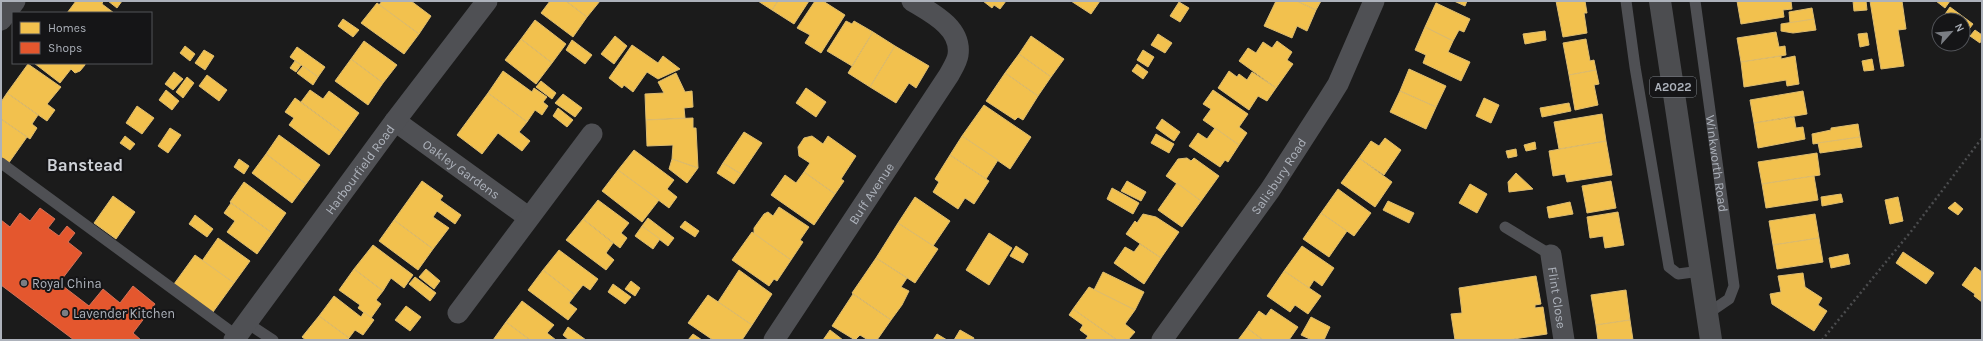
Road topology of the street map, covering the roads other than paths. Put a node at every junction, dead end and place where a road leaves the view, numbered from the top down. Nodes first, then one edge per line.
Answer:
1 (15, 1) edge
2 (488, 1) edge
3 (912, 1) edge
4 (1374, 1) edge
5 (1626, 1) edge
6 (1660, 1) edge
7 (1695, 1) edge
8 (1, 20) edge
9 (395, 121) junction
10 (592, 134) dead end
11 (1, 163) edge
12 (528, 217) junction
13 (1505, 227) dead end
14 (1551, 255) joint
15 (1701, 271) junction
16 (458, 313) dead end
17 (1707, 314) junction
18 (240, 333) edge
19 (273, 340) edge
20 (774, 340) edge
21 (1162, 340) edge
22 (1564, 340) edge
23 (1711, 340) edge

1 - 8 street
2 - 9 street, Harbourfield Road
3 - 20 street, Buff Avenue
4 - 21 street, Salisbury Road
5 - 15 lane
6 - 15 main road, A2022
7 - 17 lane, Winkworth Road
9 - 12 street, Oakley Gardens
9 - 18 street, Harbourfield Road
10 - 12 street
11 - 18 lane
12 - 16 street
13 - 14 lane
14 - 22 street, Flint Close
15 - 17 main road, A2022
17 - 23 main road, A2022
18 - 19 lane

